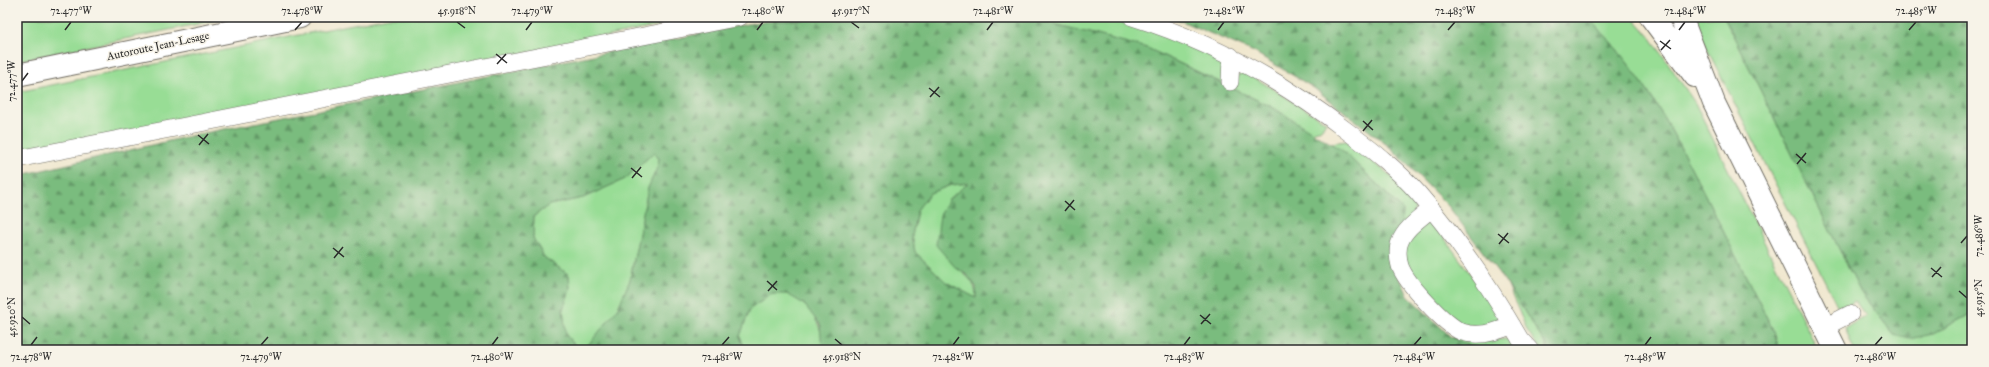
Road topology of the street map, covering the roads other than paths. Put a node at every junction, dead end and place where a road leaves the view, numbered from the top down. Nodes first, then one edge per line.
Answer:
1 (300, 17) edge
2 (740, 17) edge
3 (1132, 17) edge
4 (1651, 17) edge
5 (1680, 17) edge
6 (1231, 56) junction
7 (17, 75) edge
8 (1230, 82) dead end
9 (1714, 103) junction
10 (17, 159) edge
11 (1431, 209) junction
12 (1850, 314) dead end
13 (1825, 327) junction
14 (1522, 341) edge
15 (1836, 350) edge

1 - 7 highway, Autoroute Jean-Lesage
2 - 10 lane
3 - 6 lane
4 - 9 highway
5 - 9 highway
6 - 8 lane
6 - 11 lane
9 - 13 highway
11 - 14 lane
11 - 14 lane
12 - 13 lane
13 - 15 highway

